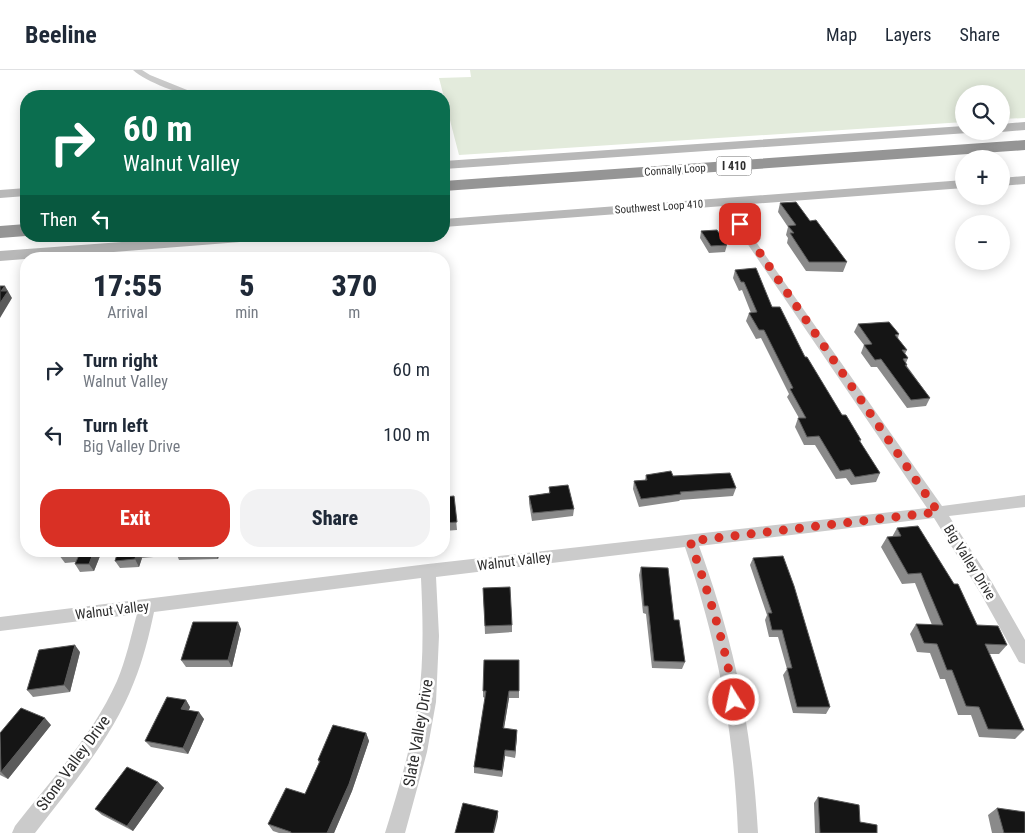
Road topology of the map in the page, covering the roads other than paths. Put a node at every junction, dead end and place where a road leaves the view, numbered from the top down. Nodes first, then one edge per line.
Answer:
1 (137, 70) edge
2 (184, 90) edge
3 (1025, 126) edge
4 (1010, 127) edge
5 (955, 131) edge
6 (1025, 145) edge
7 (1025, 158) edge
8 (1010, 159) edge
9 (955, 164) edge
10 (450, 165) edge
11 (1025, 180) edge
12 (1010, 181) edge
13 (955, 185) edge
14 (450, 186) edge
15 (20, 192) edge
16 (0, 194) edge
17 (450, 200) edge
18 (20, 216) edge
19 (0, 218) edge
20 (450, 223) edge
21 (740, 224) dead end
22 (20, 230) edge
23 (0, 232) edge
24 (186, 242) edge
25 (53, 252) edge
26 (20, 254) edge
27 (0, 256) edge
28 (1025, 501) edge
29 (938, 512) junction
30 (690, 541) junction
31 (428, 571) junction
32 (147, 606) junction
33 (2, 624) edge
34 (1025, 656) edge
35 (22, 833) edge
36 (396, 833) edge
37 (748, 833) edge

1 - 2 street
3 - 4 main road
5 - 10 main road
6 - 14 highway, Connally Loop / I 410
7 - 8 highway
9 - 17 highway, Connally Loop / I 410
11 - 12 main road
13 - 20 main road, Southwest Loop 410
15 - 16 main road
18 - 19 highway
21 - 29 street, Big Valley Drive
22 - 23 highway
24 - 25 main road
26 - 27 main road
28 - 29 street, Walnut Valley
29 - 30 street, Walnut Valley
29 - 34 street, Big Valley Drive
30 - 31 street, Walnut Valley
30 - 37 street
31 - 32 street, Walnut Valley
31 - 36 street, Slate Valley Drive
32 - 33 street, Walnut Valley
32 - 35 street, Stone Valley Drive

